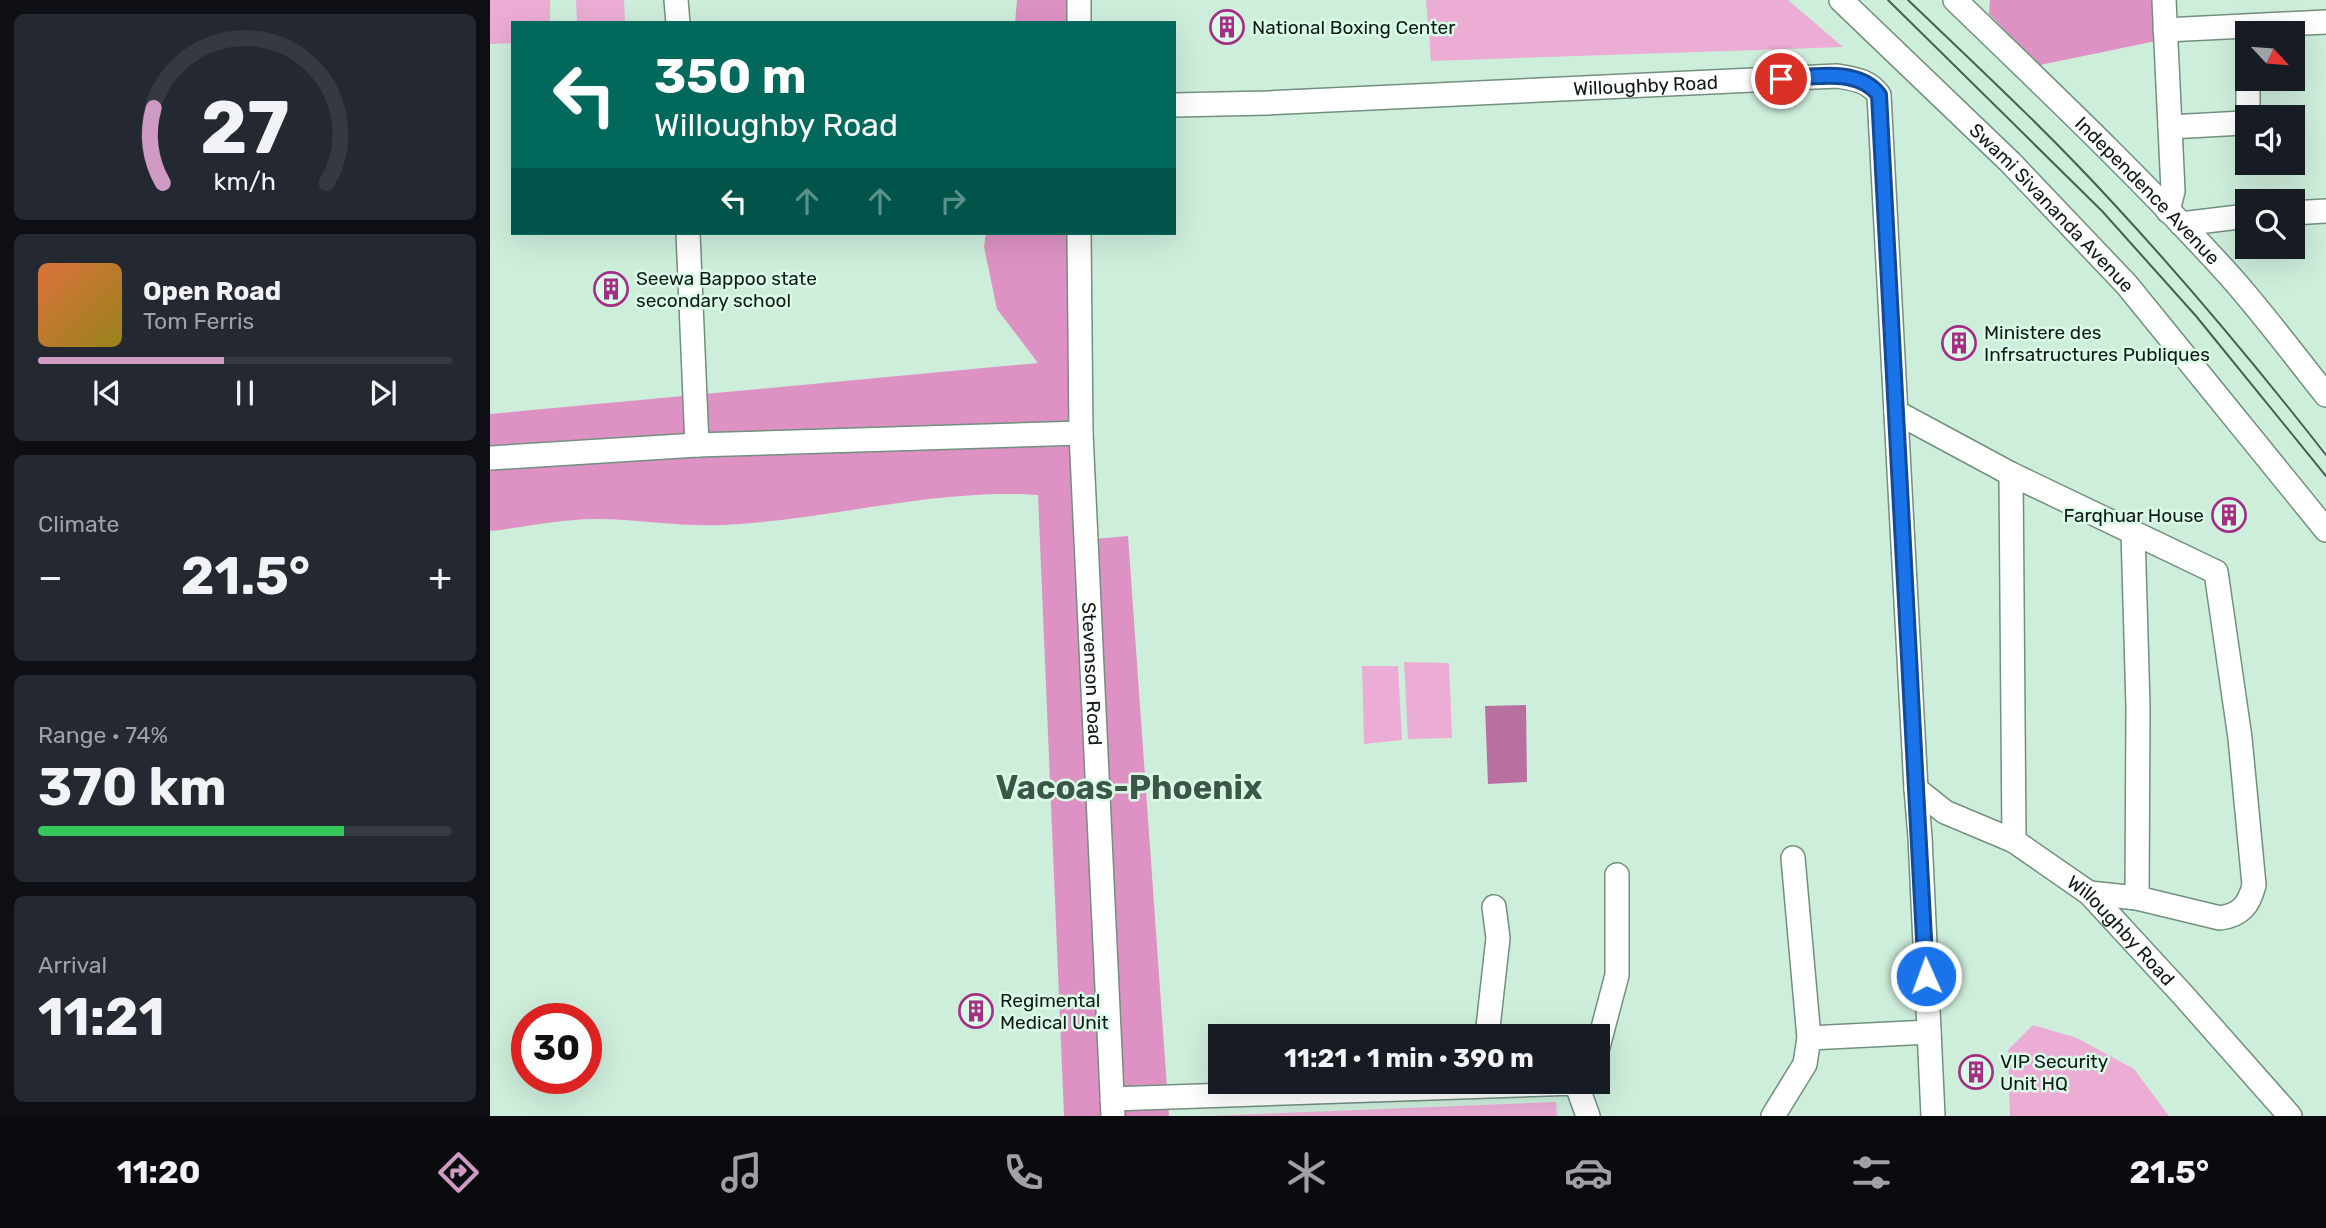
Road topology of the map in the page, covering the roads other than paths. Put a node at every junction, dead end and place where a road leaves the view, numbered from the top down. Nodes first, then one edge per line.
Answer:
1 (676, 0) edge
2 (1079, 0) edge
3 (1841, 0) edge
4 (1955, 0) edge
5 (2164, 0) edge
6 (678, 21) edge
7 (1079, 21) edge
8 (2326, 22) edge
9 (2165, 30) junction
10 (1176, 105) edge
11 (2235, 123) edge
12 (2170, 127) junction
13 (2326, 211) edge
14 (2305, 212) edge
15 (2235, 216) edge
16 (2175, 218) junction
17 (688, 235) edge
18 (1079, 235) edge
19 (2326, 395) edge
20 (1896, 412) junction
21 (1081, 433) junction
22 (697, 445) junction
23 (490, 458) edge
24 (2011, 474) junction
25 (2326, 530) edge
26 (2133, 532) junction
27 (1916, 789) junction
28 (1980, 826) junction
29 (1920, 837) junction
30 (2014, 841) junction
31 (1793, 858) dead end
32 (1617, 875) dead end
33 (2088, 893) junction
34 (2137, 898) junction
35 (1493, 907) dead end
36 (1488, 1024) edge
37 (1604, 1024) edge
38 (1928, 1032) junction
39 (1809, 1038) junction
40 (1331, 1094) edge
41 (1584, 1094) edge
42 (1113, 1108) edge
43 (1588, 1116) edge
44 (1773, 1116) edge
45 (1933, 1116) edge
46 (2290, 1116) edge

1 - 6 street
2 - 7 street
3 - 25 street, Swami Sivananda Avenue
4 - 16 street, Independence Avenue
5 - 9 street
8 - 9 street
9 - 12 street
10 - 20 street, Willoughby Road
11 - 12 street
12 - 16 street
13 - 14 street
15 - 16 street
16 - 19 street, Independence Avenue
17 - 22 street
18 - 21 street, Stevenson Road
20 - 24 street
20 - 27 street, Willoughby Road
21 - 22 street
21 - 42 street, Stevenson Road
22 - 23 street
24 - 26 street
24 - 30 street
26 - 34 street
26 - 34 street
27 - 28 street, Willoughby Road
27 - 29 street, Willoughby Road
28 - 29 street
28 - 30 street, Willoughby Road
29 - 38 street, Willoughby Road
30 - 33 street, Willoughby Road
31 - 39 street
32 - 37 street
33 - 34 street
33 - 46 street, Willoughby Road
35 - 36 street
38 - 39 street
38 - 45 street, Willoughby Road
39 - 44 street
40 - 42 street
41 - 43 street

